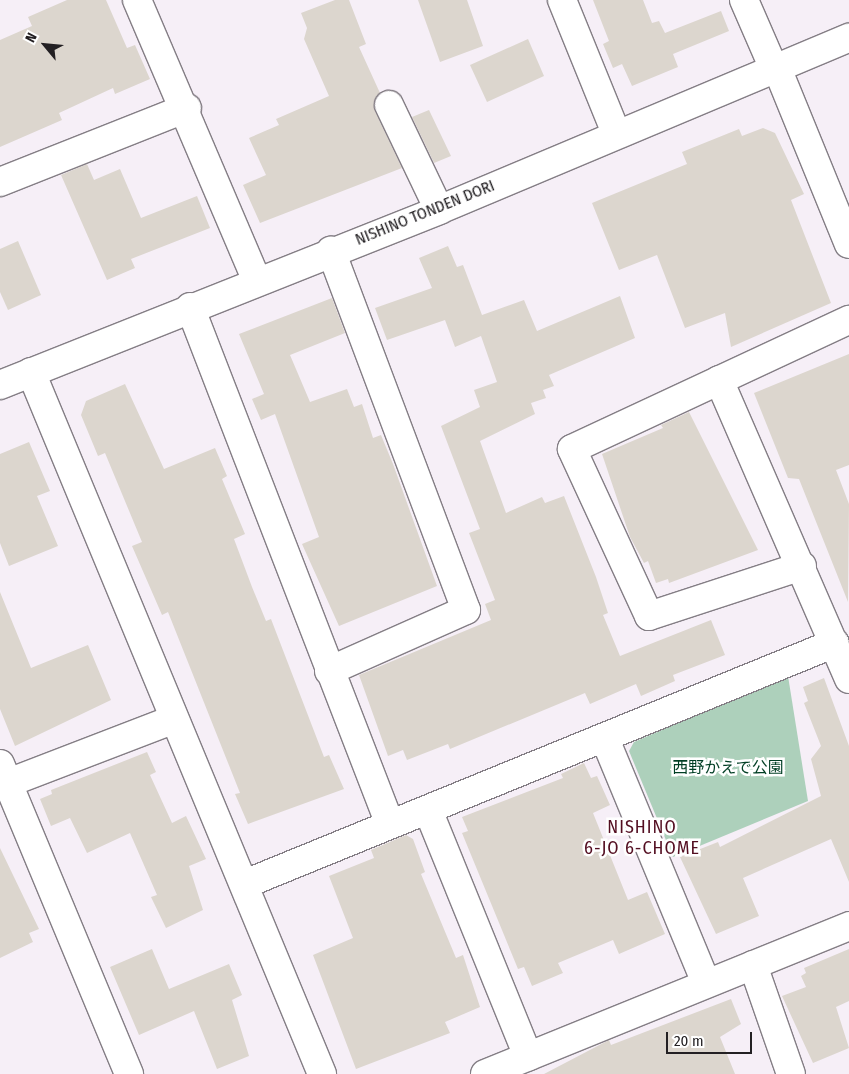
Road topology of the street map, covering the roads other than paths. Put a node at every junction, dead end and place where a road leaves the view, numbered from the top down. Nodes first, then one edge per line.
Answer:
1 (137, 0) edge
2 (562, 0) edge
3 (744, 0) edge
4 (849, 38) edge
5 (775, 68) junction
6 (389, 105) dead end
7 (187, 108) junction
8 (616, 133) junction
9 (0, 182) edge
10 (438, 210) junction
11 (849, 244) edge
12 (331, 250) junction
13 (257, 281) junction
14 (190, 307) junction
15 (849, 320) edge
16 (31, 372) junction
17 (719, 380) junction
18 (0, 385) edge
19 (802, 566) junction
20 (835, 644) junction
21 (329, 671) junction
22 (849, 679) edge
23 (172, 720) junction
24 (605, 739) junction
25 (4, 773) edge
26 (428, 810) junction
27 (389, 822) junction
28 (245, 884) junction
29 (849, 926) edge
30 (753, 965) junction
31 (706, 983) junction
32 (528, 1056) junction
33 (129, 1074) edge
34 (322, 1074) edge
35 (485, 1074) edge
36 (791, 1074) edge

1 - 7 street
2 - 8 street
3 - 5 street
4 - 5 street, NISHINO TONDEN DORI
5 - 8 street, NISHINO TONDEN DORI
5 - 11 street
6 - 10 street
7 - 9 street
7 - 13 street
8 - 10 street, NISHINO TONDEN DORI
10 - 12 street, NISHINO TONDEN DORI
12 - 13 street, NISHINO TONDEN DORI
12 - 21 street
13 - 14 street, NISHINO TONDEN DORI
14 - 16 street, NISHINO TONDEN DORI
14 - 21 street
15 - 17 street
16 - 18 street, NISHINO TONDEN DORI
16 - 23 street
17 - 19 street
17 - 19 street
19 - 20 street
20 - 22 street
20 - 24 street
21 - 27 street
23 - 25 street
23 - 28 street
24 - 26 street
24 - 31 street
25 - 33 street
26 - 27 street
26 - 32 street
27 - 28 street
28 - 34 street
29 - 30 street
30 - 31 street
30 - 36 street
31 - 32 street
32 - 35 street

